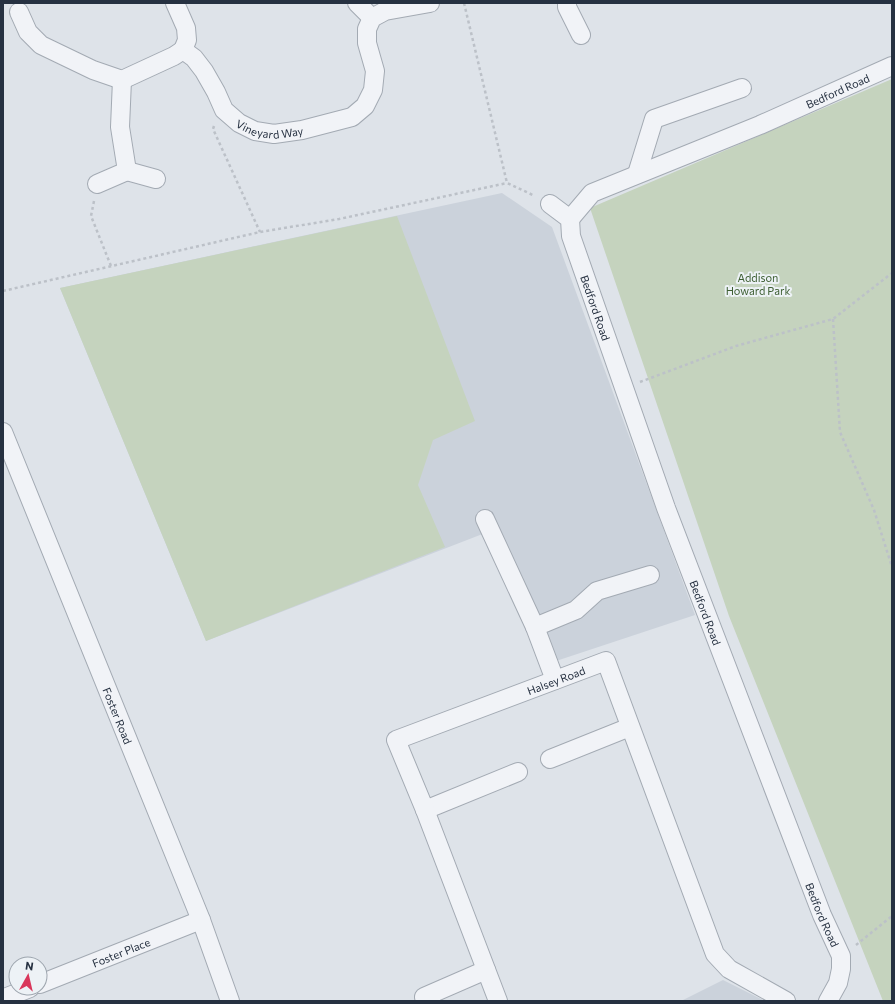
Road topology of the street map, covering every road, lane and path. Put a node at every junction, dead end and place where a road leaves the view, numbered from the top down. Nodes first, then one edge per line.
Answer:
1 (175, 3) edge
2 (357, 3) edge
3 (430, 3) edge
4 (464, 3) edge
5 (567, 3) edge
6 (18, 12) dead end
7 (372, 18) junction
8 (581, 35) dead end
9 (183, 50) junction
10 (892, 66) edge
11 (122, 80) junction
12 (742, 88) dead end
13 (224, 110) junction
14 (127, 171) junction
15 (638, 174) junction
16 (156, 180) dead end
17 (507, 183) junction
18 (98, 184) joint
19 (550, 204) joint
20 (570, 219) junction
21 (260, 232) junction
22 (111, 266) junction
23 (892, 274) edge
24 (3, 290) edge
25 (833, 319) junction
26 (624, 388) junction
27 (3, 432) edge
28 (485, 519) dead end
29 (892, 567) edge
30 (650, 575) dead end
31 (535, 627) junction
32 (555, 680) junction
33 (630, 727) junction
34 (550, 759) dead end
35 (518, 772) dead end
36 (425, 810) junction
37 (892, 916) edge
38 (201, 920) junction
39 (841, 956) junction
40 (486, 970) junction
41 (48, 981) edge
42 (230, 1001) edge
43 (425, 1001) edge
44 (498, 1001) edge
45 (786, 1001) edge
46 (828, 1001) edge

1 - 9 street
2 - 7 street
3 - 7 street
4 - 17 path
5 - 8 street
6 - 11 street
7 - 13 street, Vineyard Way
9 - 11 street
9 - 13 street, Vineyard Way
10 - 15 street, Bedford Road
11 - 14 street
12 - 15 street
13 - 21 path
14 - 16 street
14 - 18 street
15 - 20 street, Bedford Road
17 - 19 path
17 - 21 path
18 - 22 path
19 - 20 street
20 - 26 street, Bedford Road
21 - 22 path
22 - 24 path
23 - 25 path
25 - 26 path
25 - 29 path
26 - 39 street, Bedford Road
27 - 38 street, Foster Road
28 - 31 street
30 - 31 street
31 - 32 street
32 - 33 street, Halsey Road
32 - 36 street, Halsey Road
33 - 34 street
33 - 45 street, Halsey Road
35 - 36 street
36 - 40 street, Halsey Road
37 - 39 path
38 - 41 street, Foster Place
38 - 42 street, Foster Road
39 - 46 street, Bedford Road
40 - 43 street
40 - 44 street, Halsey Road

